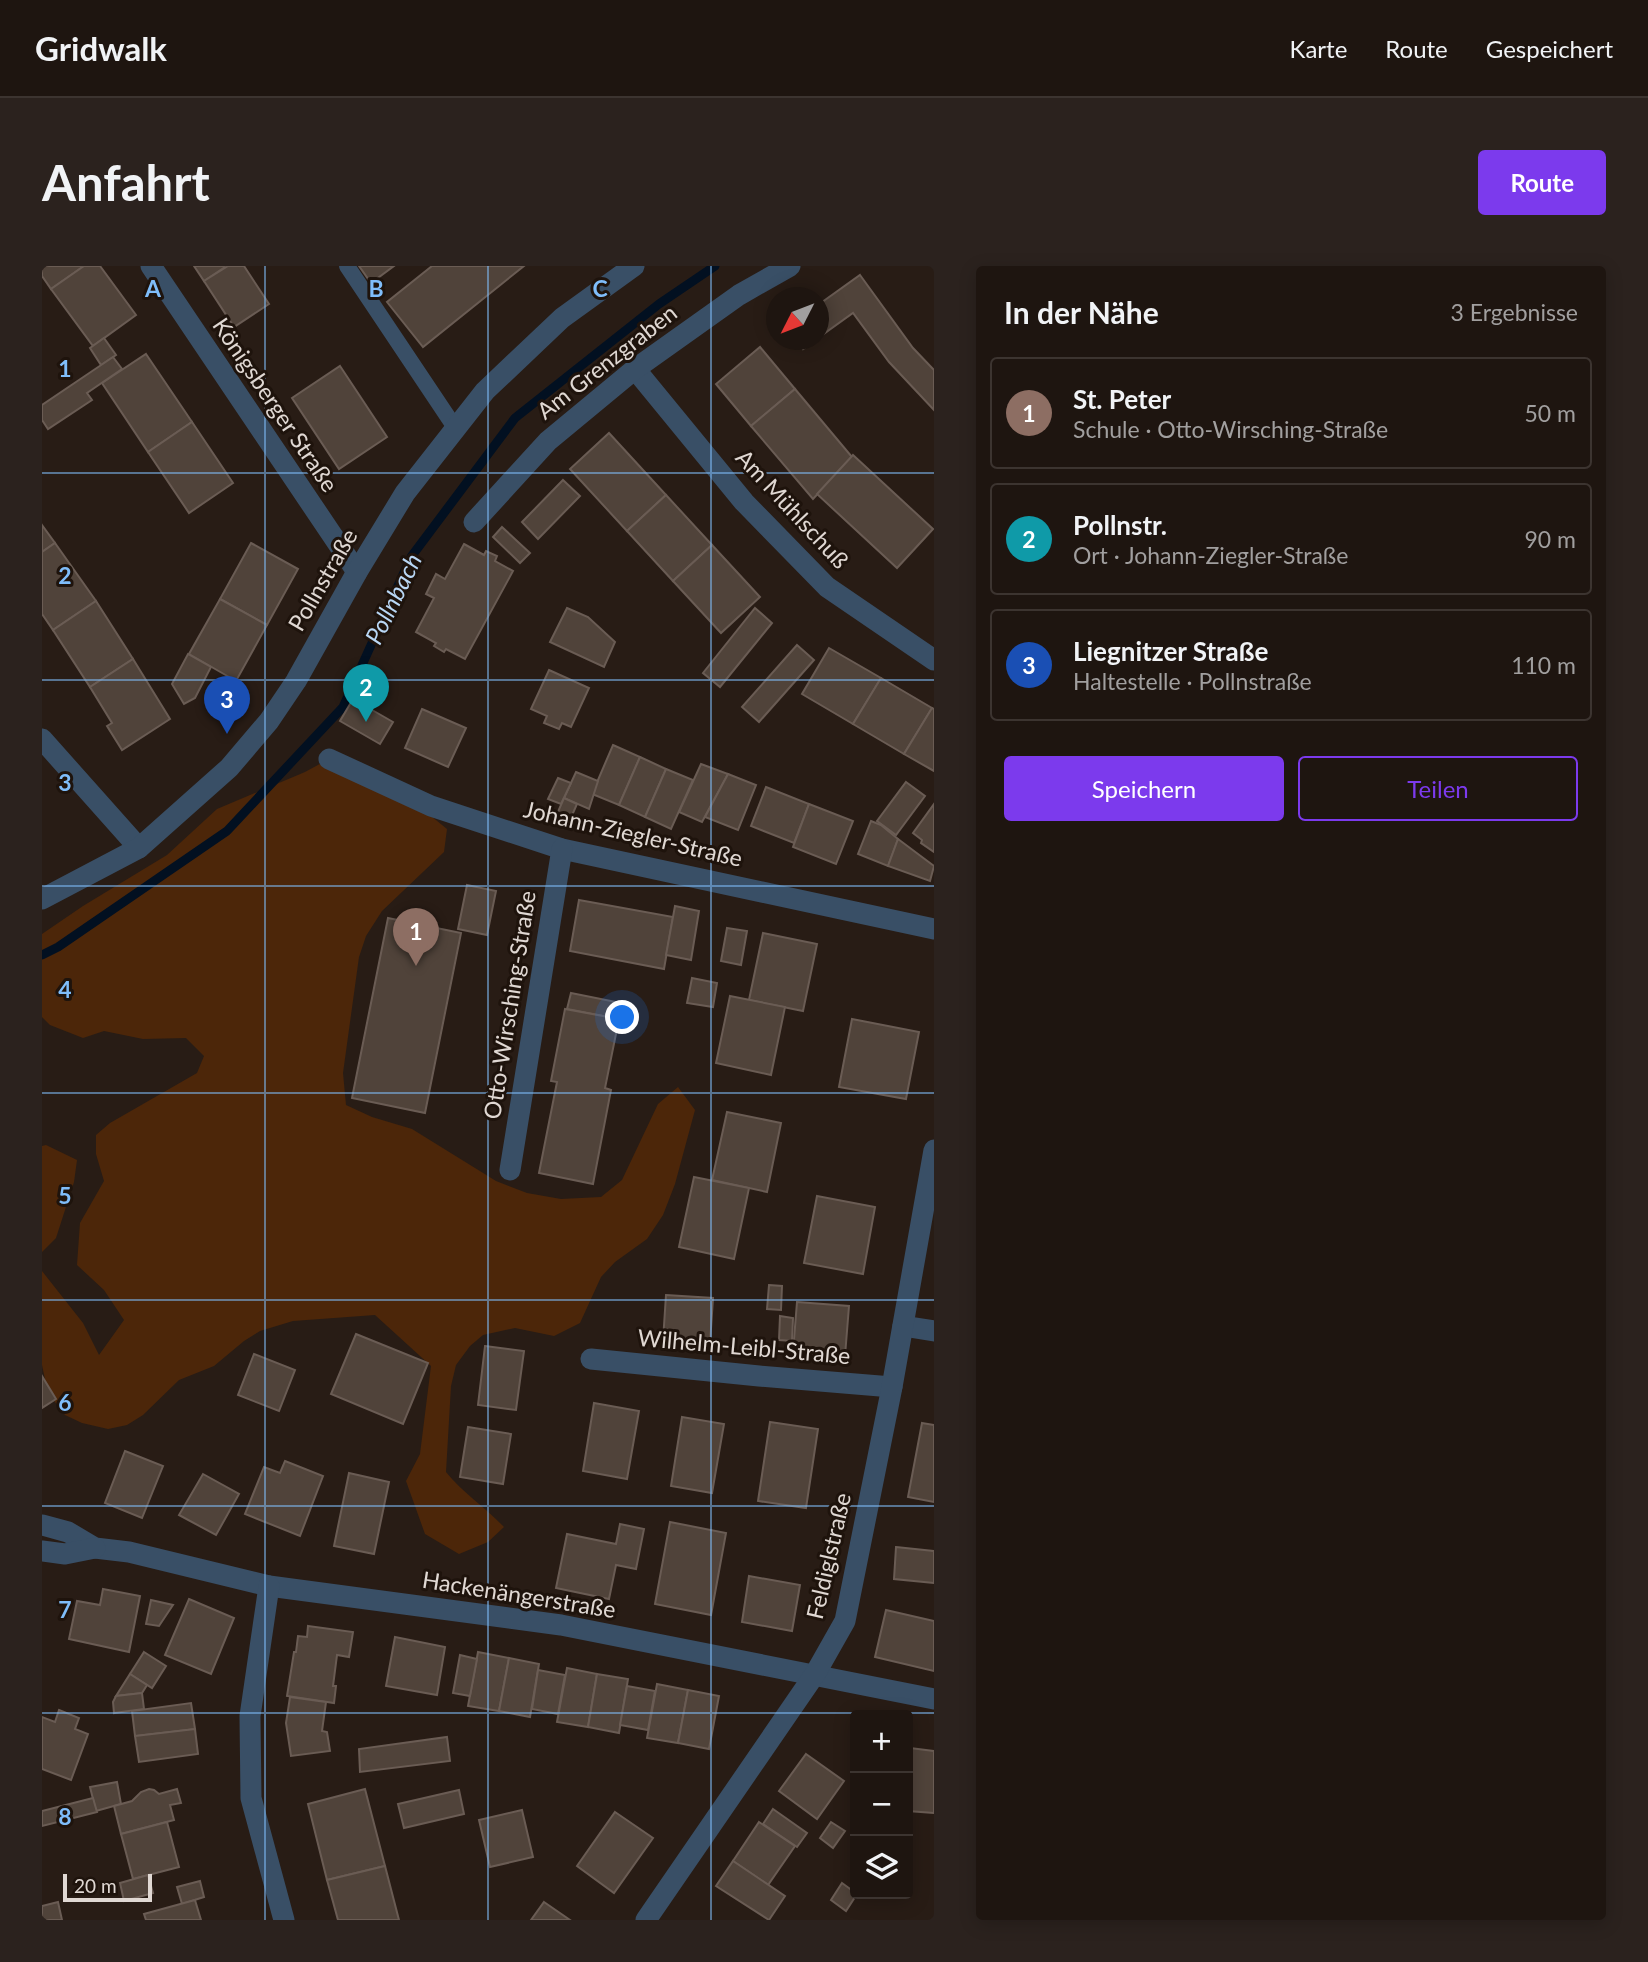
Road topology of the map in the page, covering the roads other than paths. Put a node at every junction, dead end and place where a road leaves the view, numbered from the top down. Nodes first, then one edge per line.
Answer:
1 (151, 266) edge
2 (347, 266) edge
3 (634, 266) edge
4 (790, 266) edge
5 (635, 369) junction
6 (456, 429) junction
7 (474, 522) dead end
8 (356, 572) junction
9 (934, 660) edge
10 (42, 738) edge
11 (329, 759) dead end
12 (139, 848) junction
13 (562, 849) junction
14 (42, 899) edge
15 (934, 929) edge
16 (934, 1150) edge
17 (510, 1170) dead end
18 (903, 1326) junction
19 (934, 1331) edge
20 (591, 1359) dead end
21 (892, 1387) junction
22 (42, 1525) edge
23 (94, 1548) junction
24 (42, 1551) edge
25 (269, 1586) junction
26 (815, 1674) junction
27 (934, 1699) edge
28 (284, 1920) edge
29 (646, 1920) edge

1 - 8 street, Königsberger Straße
2 - 6 lane
3 - 6 street, Pollnstraße
4 - 5 street, Am Grenzgraben
5 - 7 street, Am Grenzgraben
5 - 9 street, Am Mühlschuß
6 - 8 street, Pollnstraße
8 - 12 street, Pollnstraße
10 - 12 street
11 - 13 street, Johann-Ziegler-Straße
12 - 14 street, Pollnstraße
13 - 15 street, Johann-Ziegler-Straße
13 - 17 street, Otto-Wirsching-Straße
16 - 18 street, Feldiglstraße
18 - 19 street
18 - 21 street, Feldiglstraße
20 - 21 street, Wilhelm-Leibl-Straße
21 - 26 street, Feldiglstraße
22 - 23 street, Hackenängerstraße
23 - 24 street, Hackenängerstraße
23 - 25 street, Hackenängerstraße
25 - 26 street, Hackenängerstraße
25 - 28 street
26 - 27 street, Hackenängerstraße
26 - 29 street, Feldiglstraße

